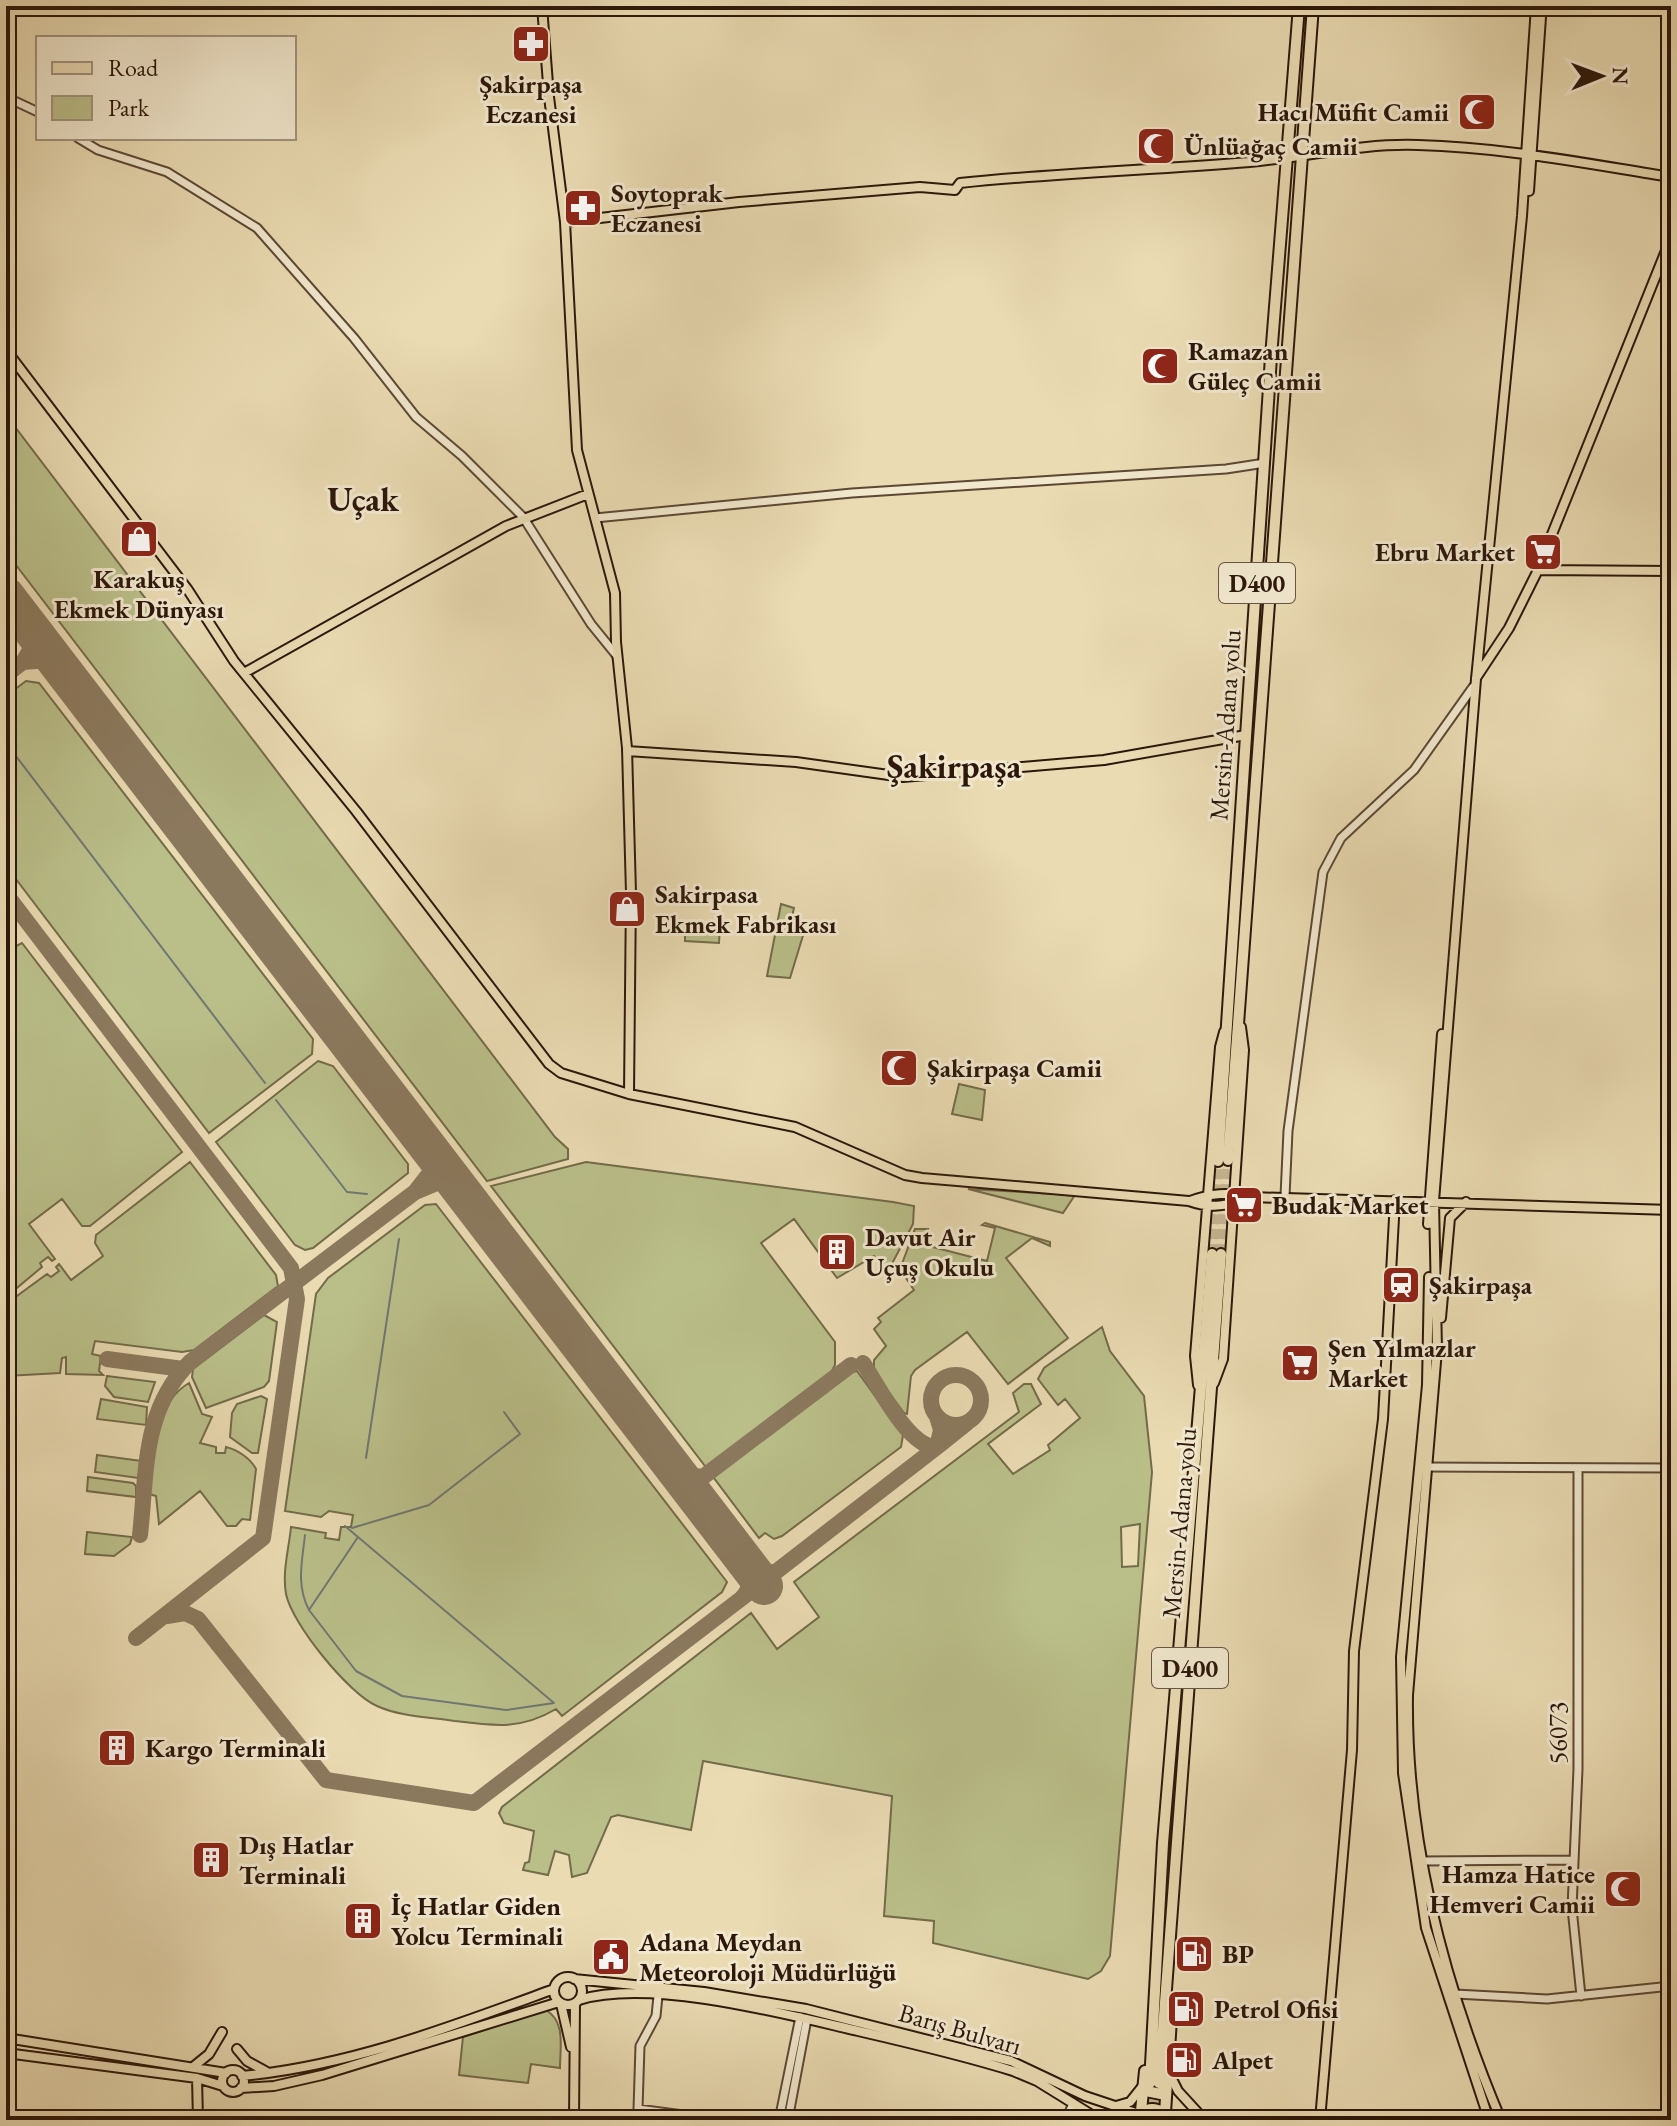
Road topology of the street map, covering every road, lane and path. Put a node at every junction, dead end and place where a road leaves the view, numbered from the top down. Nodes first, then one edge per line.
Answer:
1 (542, 6) edge
2 (1299, 6) edge
3 (1313, 6) edge
4 (1538, 6) edge
5 (6, 97) edge
6 (36, 111) edge
7 (81, 140) edge
8 (1302, 156) junction
9 (1530, 156) junction
10 (1288, 158) junction
11 (1671, 177) edge
12 (565, 222) junction
13 (1671, 238) edge
14 (6, 350) edge
15 (1265, 463) junction
16 (588, 494) junction
17 (523, 517) junction
18 (595, 518) junction
19 (1538, 570) junction
20 (1671, 571) edge
21 (617, 656) junction
22 (244, 673) junction
23 (1474, 683) junction
24 (1246, 735) junction
25 (627, 751) junction
26 (1239, 1016) junction
27 (1228, 1020) junction
28 (629, 1094) junction
29 (1234, 1193) junction
30 (1208, 1194) junction
31 (1285, 1196) junction
32 (1250, 1197) junction
33 (1395, 1200) junction
34 (1431, 1200) junction
35 (1189, 1201) junction
36 (1466, 1202) junction
37 (1234, 1204) junction
38 (1206, 1207) junction
39 (1671, 1210) edge
40 (1437, 1350) junction
41 (1212, 1387) junction
42 (1200, 1409) junction
43 (1425, 1467) junction
44 (1671, 1468) edge
45 (1578, 1470) junction
46 (1573, 1860) junction
47 (1423, 1861) junction
48 (574, 1979) junction
49 (1671, 1986) edge
50 (554, 1989) junction
51 (1455, 1994) junction
52 (658, 1996) junction
53 (704, 1996) junction
54 (1581, 1996) junction
55 (577, 2002) junction
56 (560, 2003) junction
57 (804, 2016) junction
58 (222, 2032) dead end
59 (6, 2038) edge
60 (913, 2040) junction
61 (237, 2049) dead end
62 (6, 2053) edge
63 (575, 2064) junction
64 (193, 2067) junction
65 (226, 2073) junction
66 (267, 2073) junction
67 (242, 2076) junction
68 (197, 2078) junction
69 (1158, 2080) junction
70 (223, 2086) junction
71 (241, 2088) junction
72 (1073, 2103) junction
73 (1114, 2106) junction
74 (1139, 2115) edge
75 (1200, 2115) junction
76 (1167, 2116) edge
77 (198, 2120) edge
78 (574, 2120) edge
79 (721, 2120) edge
80 (779, 2120) edge
81 (788, 2120) edge
82 (1066, 2120) edge
83 (1100, 2120) edge
84 (1209, 2120) edge
85 (1320, 2120) edge
86 (1489, 2120) edge
87 (1501, 2120) edge

1 - 12 main road
2 - 10 highway, Mersin-Adana yolu / D400
3 - 8 highway, Mersin-Adana yolu / D400
4 - 9 main road
5 - 6 street
7 - 17 street
8 - 9 main road
8 - 10 main road
8 - 26 highway, Mersin-Adana yolu / D400
9 - 11 main road
9 - 23 main road
10 - 12 main road
10 - 15 highway, Mersin-Adana yolu / D400
12 - 16 main road
13 - 19 main road
14 - 22 main road
15 - 18 street
15 - 24 highway, Mersin-Adana yolu / D400
16 - 17 main road
16 - 18 main road
17 - 21 street
17 - 22 main road
18 - 21 main road
19 - 20 main road
19 - 23 main road
21 - 25 main road
22 - 28 main road
23 - 31 street
23 - 34 main road
24 - 25 main road
24 - 27 highway, Mersin-Adana yolu / D400
25 - 28 main road
26 - 27 highway, Mersin-Adana yolu / D400
26 - 29 main road
27 - 30 main road
28 - 35 main road
29 - 30 main road
29 - 32 main road
29 - 37 main road
30 - 35 main road
30 - 38 main road
31 - 32 main road
31 - 33 main road
32 - 37 main road
33 - 34 main road
33 - 85 main road
34 - 36 main road
34 - 40 main road
34 - 86 main road
35 - 38 main road
36 - 39 main road
36 - 40 main road
37 - 38 main road
37 - 41 main road
38 - 42 main road
40 - 43 main road
41 - 42 highway, Mersin-Adana yolu / D400
41 - 69 highway, Mersin-Adana yolu / D400
42 - 69 highway, Mersin-Adana yolu / D400
43 - 45 street
43 - 47 main road
44 - 45 street
45 - 46 street, 56073
46 - 47 street
46 - 54 street, 56073
47 - 51 main road
48 - 50 main road
48 - 53 main road, Barış Bulvarı
48 - 55 main road
49 - 54 street
50 - 56 main road
50 - 66 main road
51 - 54 street
51 - 87 main road
52 - 53 main road, Barış Bulvarı
52 - 55 main road, Barış Bulvarı
52 - 79 street
53 - 57 main road, Barış Bulvarı
55 - 56 main road, Barış Bulvarı
55 - 63 main road
56 - 63 main road
56 - 71 main road, Barış Bulvarı
57 - 60 main road, Barış Bulvarı
57 - 80 street
57 - 81 street
58 - 64 main road
59 - 64 main road
60 - 72 main road, Barış Bulvarı
60 - 73 main road, Barış Bulvarı
61 - 66 main road
62 - 68 main road
63 - 78 main road
64 - 65 main road
65 - 67 main road
65 - 70 main road
66 - 67 main road
67 - 71 main road
68 - 70 main road
68 - 77 main road
69 - 73 main road
69 - 74 highway
69 - 75 main road
69 - 76 highway
70 - 71 main road
72 - 82 street
72 - 83 main road, Barış Bulvarı
73 - 74 main road, Barış Bulvarı
74 - 76 main road, Barış Bulvarı
75 - 76 main road, Barış Bulvarı
75 - 84 main road

